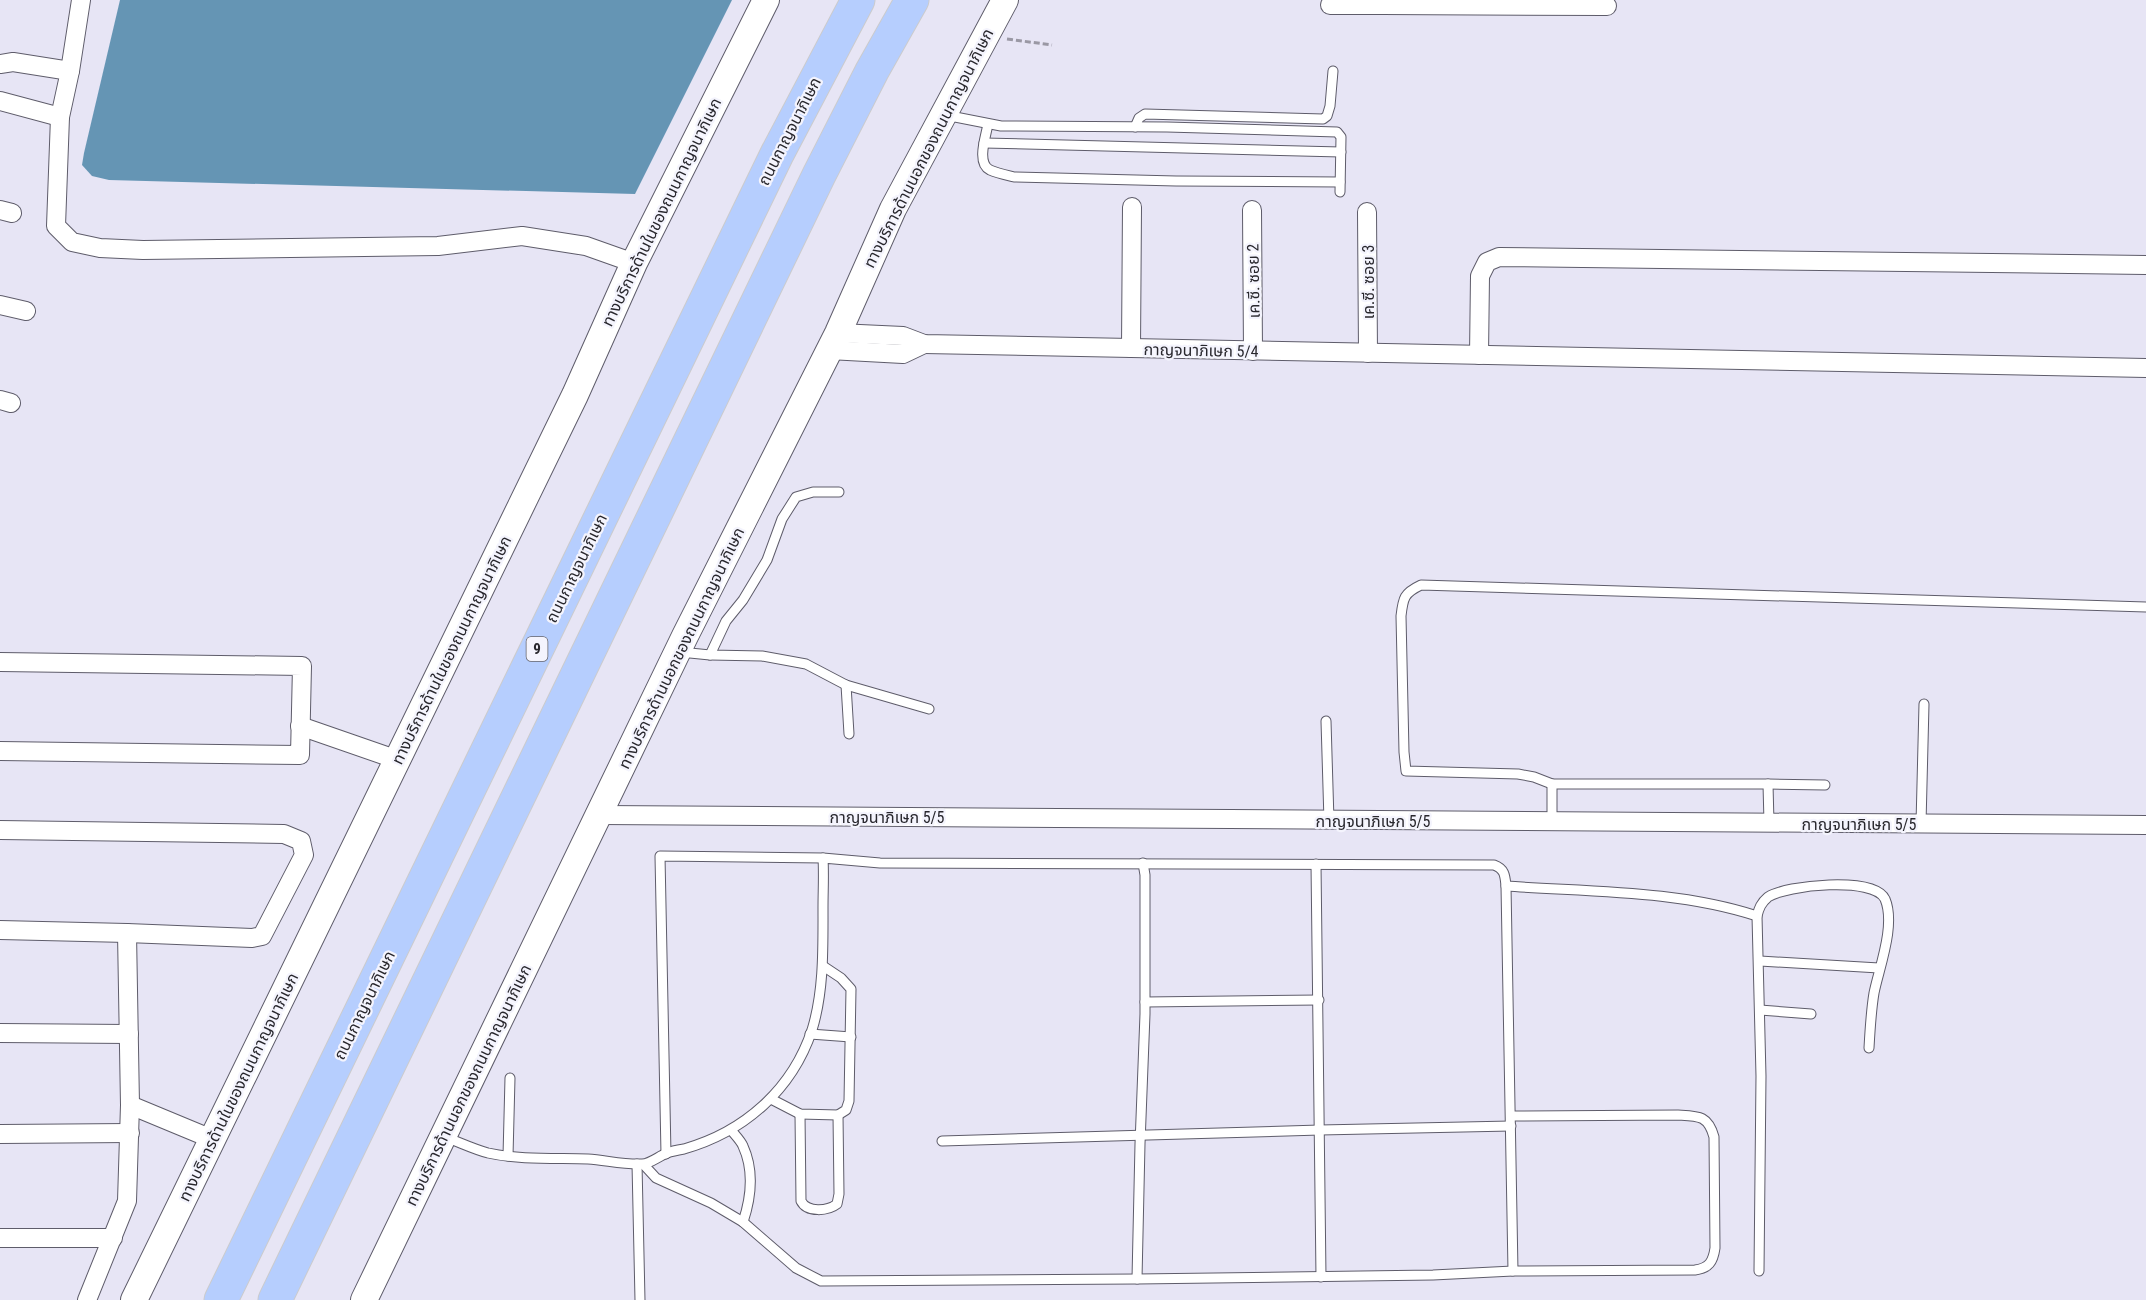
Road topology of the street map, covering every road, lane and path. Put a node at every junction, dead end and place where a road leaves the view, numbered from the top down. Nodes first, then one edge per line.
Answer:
1 (81, 0) edge
2 (766, 0) edge
3 (858, 0) edge
4 (912, 0) edge
5 (1005, 0) edge
6 (1383, 2) edge
7 (1330, 5) dead end
8 (1607, 6) dead end
9 (985, 36) junction
10 (1052, 45) dead end
11 (0, 63) edge
12 (70, 71) junction
13 (1333, 71) dead end
14 (0, 101) edge
15 (942, 115) junction
16 (60, 117) junction
17 (988, 124) junction
18 (1135, 127) junction
19 (984, 143) junction
20 (1341, 152) junction
21 (1132, 207) dead end
22 (1252, 210) dead end
23 (1367, 212) dead end
24 (634, 263) junction
25 (2146, 265) edge
26 (0, 305) edge
27 (26, 311) dead end
28 (833, 341) junction
29 (1131, 348) junction
30 (1253, 351) junction
31 (1368, 353) junction
32 (1479, 355) junction
33 (2146, 368) edge
34 (839, 492) dead end
35 (2146, 607) edge
36 (678, 652) junction
37 (710, 655) junction
38 (0, 662) edge
39 (846, 685) junction
40 (1924, 704) dead end
41 (929, 709) dead end
42 (1326, 721) dead end
43 (300, 726) junction
44 (849, 734) dead end
45 (0, 751) edge
46 (398, 760) junction
47 (1552, 784) junction
48 (1768, 784) junction
49 (1825, 785) dead end
50 (600, 815) junction
51 (1329, 821) junction
52 (1552, 822) junction
53 (1769, 823) junction
54 (1921, 824) junction
55 (2146, 825) edge
56 (0, 830) edge
57 (823, 858) junction
58 (1143, 863) junction
59 (1316, 864) junction
60 (1506, 886) junction
61 (1757, 916) junction
62 (0, 930) edge
63 (127, 933) junction
64 (1760, 961) junction
65 (823, 966) junction
66 (1879, 968) junction
67 (1319, 1000) junction
68 (1145, 1002) junction
69 (1760, 1010) junction
70 (1811, 1014) dead end
71 (0, 1033) edge
72 (129, 1034) junction
73 (810, 1034) junction
74 (851, 1037) junction
75 (1869, 1048) dead end
76 (510, 1078) dead end
77 (771, 1099) junction
78 (130, 1105) junction
79 (800, 1114) junction
80 (838, 1115) junction
81 (1510, 1116) junction
82 (1511, 1126) junction
83 (1320, 1130) junction
84 (732, 1131) junction
85 (130, 1133) junction
86 (0, 1134) edge
87 (1140, 1135) junction
88 (443, 1136) junction
89 (212, 1139) junction
90 (942, 1141) dead end
91 (666, 1154) junction
92 (507, 1156) junction
93 (641, 1164) junction
94 (743, 1222) junction
95 (0, 1238) edge
96 (113, 1238) junction
97 (1513, 1270) junction
98 (1759, 1271) dead end
99 (1321, 1277) junction
100 (1137, 1279) junction
101 (87, 1300) edge
102 (134, 1300) edge
103 (221, 1300) edge
104 (276, 1300) edge
105 (364, 1300) edge
106 (640, 1300) edge

1 - 12 street
2 - 24 main road, ทางบริการด้านในของถนนกาญจนาภิเษก
3 - 103 highway, ถนนกาญจนาภิเษก / 9
4 - 104 highway
5 - 9 main road, ทางบริการด้านนอกของถนนกาญจนาภิเษก
6 - 7 street
6 - 8 street
9 - 10 path
9 - 15 main road, ทางบริการด้านนอกของถนนกาญจนาภิเษก
11 - 12 street
12 - 16 street
13 - 18 lane
14 - 16 street
15 - 17 lane
15 - 28 main road, ทางบริการด้านนอกของถนนกาญจนาภิเษก
16 - 24 street
17 - 18 lane
17 - 19 lane
18 - 20 lane
19 - 20 lane
19 - 20 lane
21 - 29 street
22 - 30 street, เค.ซี. ซอย 2
23 - 31 street, เค.ซี. ซอย 3
24 - 46 main road, ทางบริการด้านในของถนนกาญจนาภิเษก
25 - 32 street
26 - 27 street
28 - 29 street, กาญจนาภิเษก 5/4
28 - 36 main road, ทางบริการด้านนอกของถนนกาญจนาภิเษก
29 - 30 street, กาญจนาภิเษก 5/4
30 - 31 street, กาญจนาภิเษก 5/4
31 - 32 street, กาญจนาภิเษก 5/4
32 - 33 street, กาญจนาภิเษก 5/4
34 - 37 lane
35 - 47 lane
36 - 37 lane
36 - 50 main road, ทางบริการด้านนอกของถนนกาญจนาภิเษก
37 - 39 lane
38 - 43 street
39 - 41 lane
39 - 44 lane
40 - 54 lane
42 - 51 lane
43 - 45 street
43 - 46 street
46 - 89 main road, ทางบริการด้านในของถนนกาญจนาภิเษก
47 - 48 lane
47 - 52 lane
48 - 49 lane
48 - 53 lane
50 - 51 street, กาญจนาภิเษก 5/5
50 - 88 main road, ทางบริการด้านนอกของถนนกาญจนาภิเษก
51 - 52 street, กาญจนาภิเษก 5/5
52 - 53 street, กาญจนาภิเษก 5/5
53 - 54 street, กาญจนาภิเษก 5/5
54 - 55 street, กาญจนาภิเษก 5/5
56 - 63 street
57 - 58 lane
57 - 65 lane
57 - 91 lane
58 - 59 lane
58 - 68 lane
59 - 60 lane
59 - 67 lane
60 - 61 lane
60 - 81 lane
61 - 64 lane
61 - 66 lane
62 - 63 street
63 - 72 street
64 - 66 lane
64 - 69 lane
65 - 73 lane
65 - 74 lane
66 - 75 lane
67 - 68 lane
67 - 83 lane
68 - 87 lane
69 - 70 lane
69 - 98 lane
71 - 72 street
72 - 78 street
73 - 74 lane
73 - 77 lane
74 - 80 lane
76 - 92 lane
77 - 79 lane
77 - 84 lane
78 - 85 street
78 - 89 street
79 - 80 lane
79 - 80 lane
81 - 82 lane
81 - 97 lane
82 - 83 lane
82 - 97 lane
83 - 87 lane
83 - 99 lane
84 - 91 lane
84 - 94 lane
85 - 86 street
85 - 96 street
87 - 90 lane
87 - 100 lane
88 - 92 lane
88 - 105 main road, ทางบริการด้านนอกของถนนกาญจนาภิเษก
89 - 102 main road, ทางบริการด้านในของถนนกาญจนาภิเษก
91 - 93 lane
92 - 93 lane
93 - 94 lane
93 - 106 lane
94 - 100 lane
95 - 96 street
96 - 101 street
97 - 99 lane
99 - 100 lane

